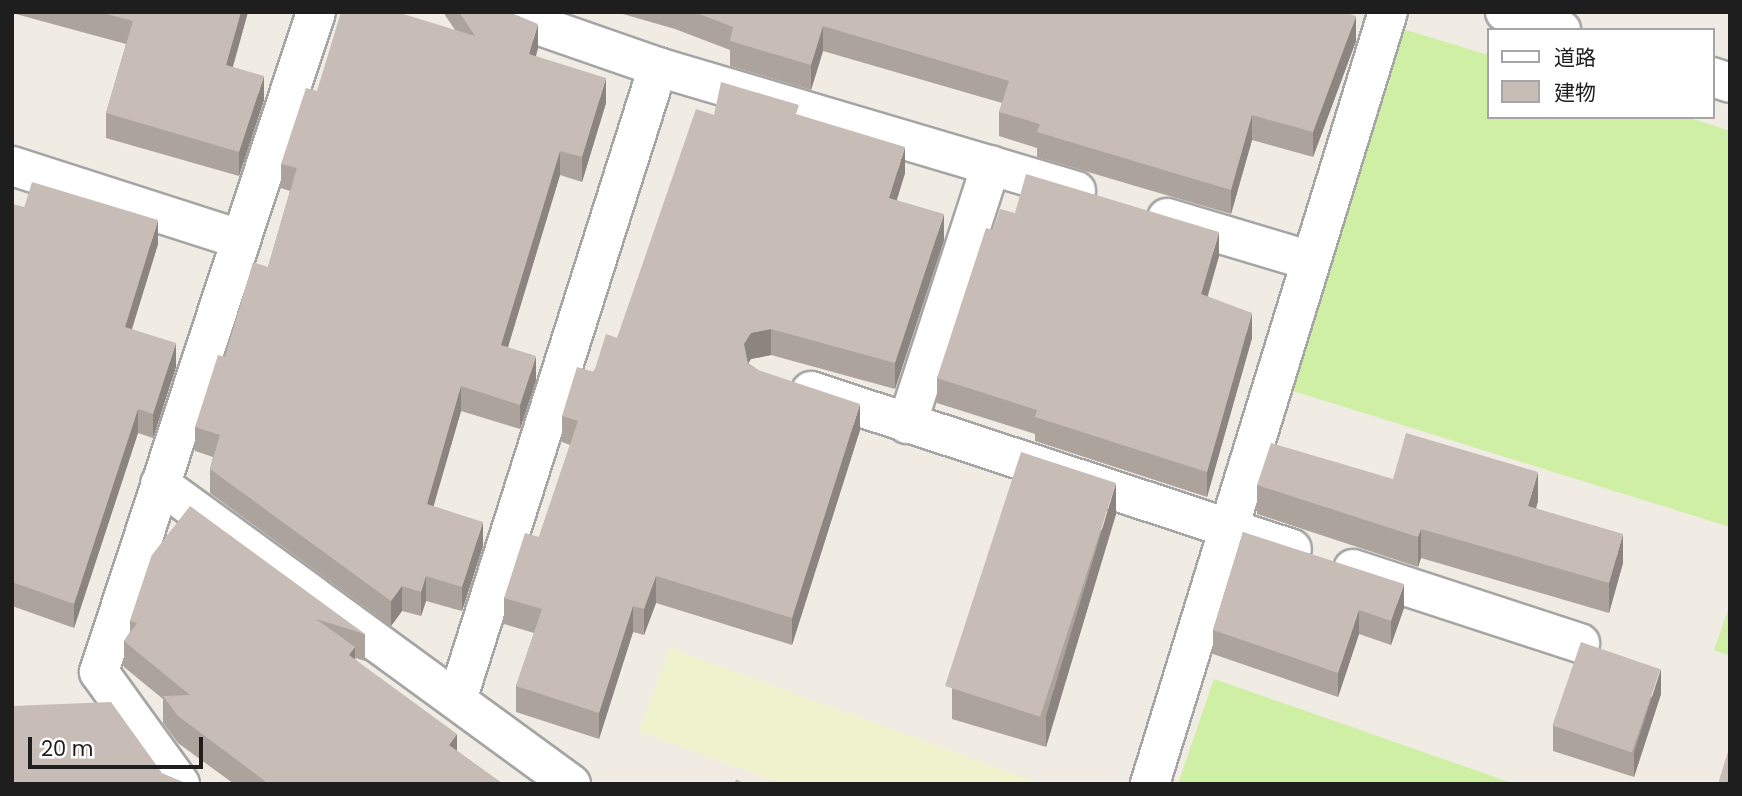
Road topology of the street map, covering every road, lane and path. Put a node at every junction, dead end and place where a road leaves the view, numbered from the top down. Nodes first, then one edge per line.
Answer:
1 (316, 12) edge
2 (500, 12) edge
3 (1388, 12) edge
4 (1505, 12) edge
5 (1555, 28) edge
6 (658, 67) junction
7 (991, 165) junction
8 (12, 166) edge
9 (240, 239) junction
10 (1308, 260) junction
11 (778, 381) edge
12 (907, 424) junction
13 (160, 484) junction
14 (1227, 528) junction
15 (1580, 643) edge
16 (458, 697) junction
17 (180, 784) edge
18 (571, 784) edge
19 (1150, 784) edge

1 - 9 street
2 - 6 street
3 - 10 street
4 - 5 street
6 - 7 street
6 - 16 street
7 - 10 street
7 - 12 street
8 - 9 street
9 - 13 street
10 - 14 street
11 - 12 street
12 - 14 street
13 - 16 street
13 - 17 street
14 - 15 street
14 - 19 street
16 - 18 street

